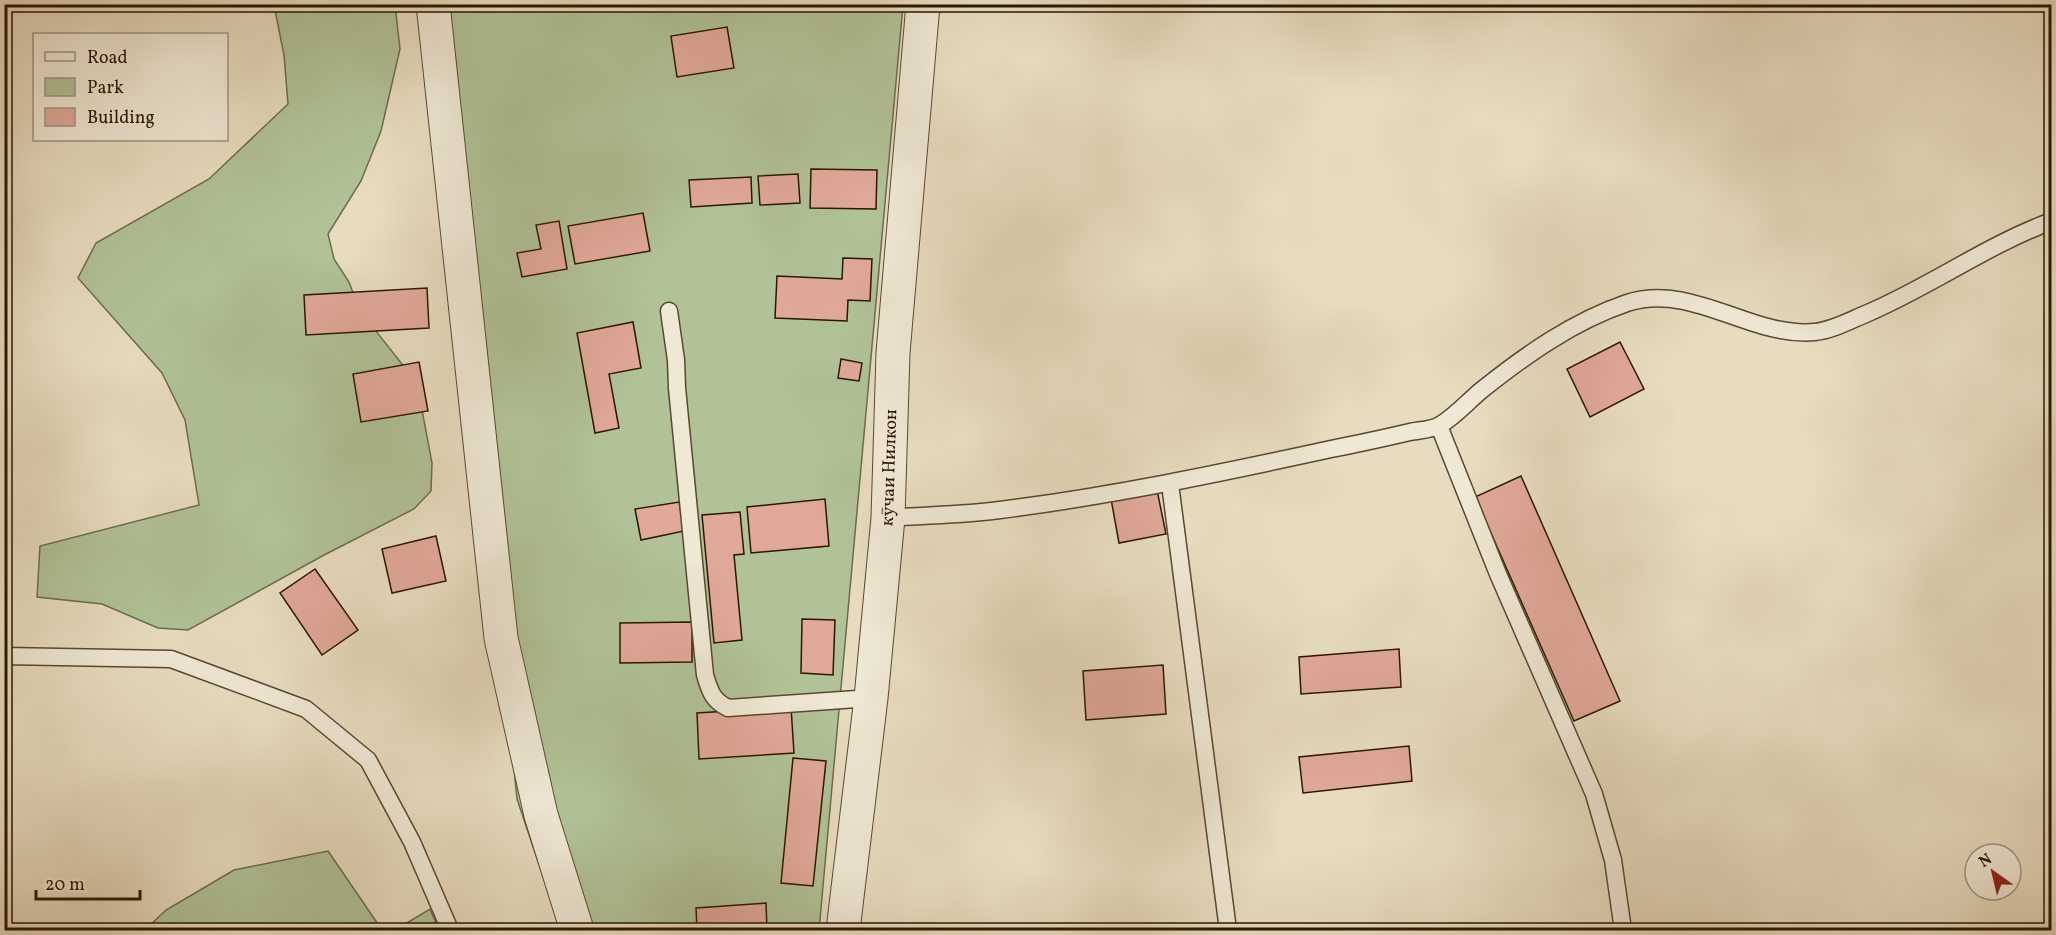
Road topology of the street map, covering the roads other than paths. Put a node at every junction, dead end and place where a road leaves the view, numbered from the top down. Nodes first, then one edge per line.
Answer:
1 (433, 4) edge
2 (923, 4) edge
3 (2052, 220) edge
4 (669, 310) dead end
5 (1439, 426) junction
6 (1170, 484) junction
7 (888, 518) junction
8 (4, 656) edge
9 (871, 698) junction
10 (446, 929) edge
11 (577, 930) edge
12 (843, 930) edge
13 (1228, 930) edge
14 (1623, 930) edge

1 - 11 street
2 - 7 street, кӯчаи Нилкон
3 - 5 lane
4 - 9 lane
5 - 6 lane
5 - 14 lane
6 - 7 lane
6 - 13 lane
7 - 9 street, кӯчаи Нилкон
8 - 10 lane
9 - 12 street, кӯчаи Нилкон

